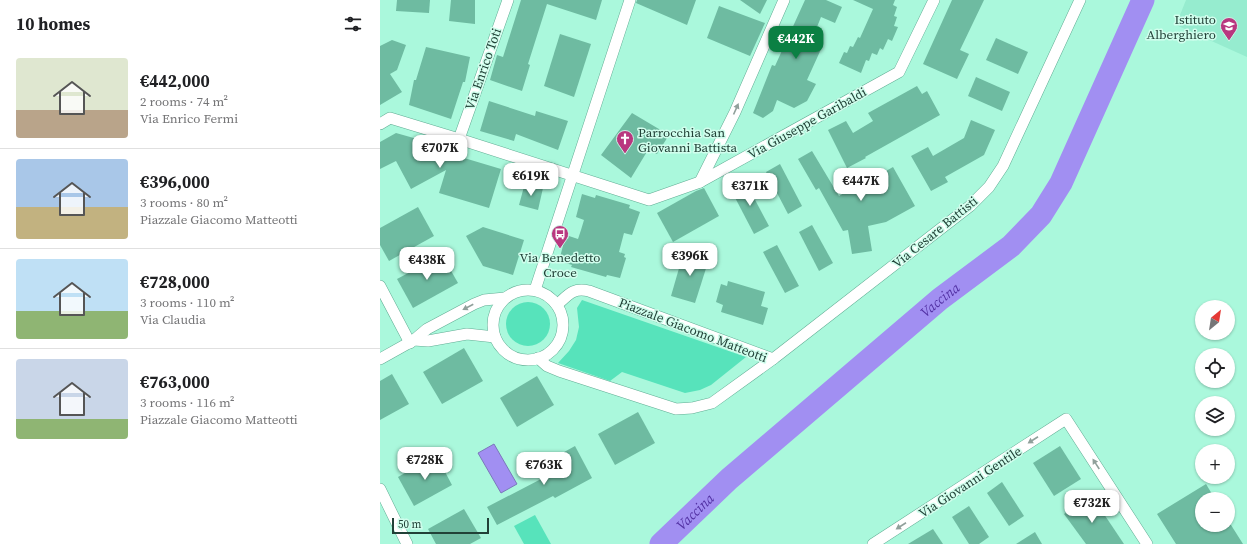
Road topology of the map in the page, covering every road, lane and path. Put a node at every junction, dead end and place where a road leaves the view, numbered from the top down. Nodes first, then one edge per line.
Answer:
1 (508, 0) edge
2 (630, 0) edge
3 (784, 0) edge
4 (934, 0) edge
5 (1080, 0) edge
6 (380, 124) edge
7 (459, 139) junction
8 (573, 176) junction
9 (700, 182) junction
10 (380, 286) edge
11 (535, 290) junction
12 (505, 298) junction
13 (557, 305) junction
14 (495, 337) junction
15 (412, 342) junction
16 (538, 358) junction
17 (380, 359) edge
18 (773, 359) junction
19 (380, 489) edge
20 (408, 544) edge
21 (873, 544) edge
22 (1147, 544) edge

1 - 7 street, Via Enrico Toti
2 - 8 street
9 -> 3 street
4 - 9 street, Via Giuseppe Garibaldi
5 - 18 street, Via Cesare Battisti
6 - 7 street, Via Giuseppe Garibaldi
7 - 8 street, Via Giuseppe Garibaldi
8 - 9 street, Via Giuseppe Garibaldi
8 - 11 street
10 - 15 street
11 - 12 street
11 - 13 street
12 - 14 street
12 -> 15 street
13 - 16 street
13 - 18 street, Piazzale Giacomo Matteotti
14 - 15 street
14 - 16 street
15 - 17 street
16 - 18 street, Piazzale Giacomo Matteotti
19 - 20 street
22 -> 21 street, Via Giovanni Gentile

